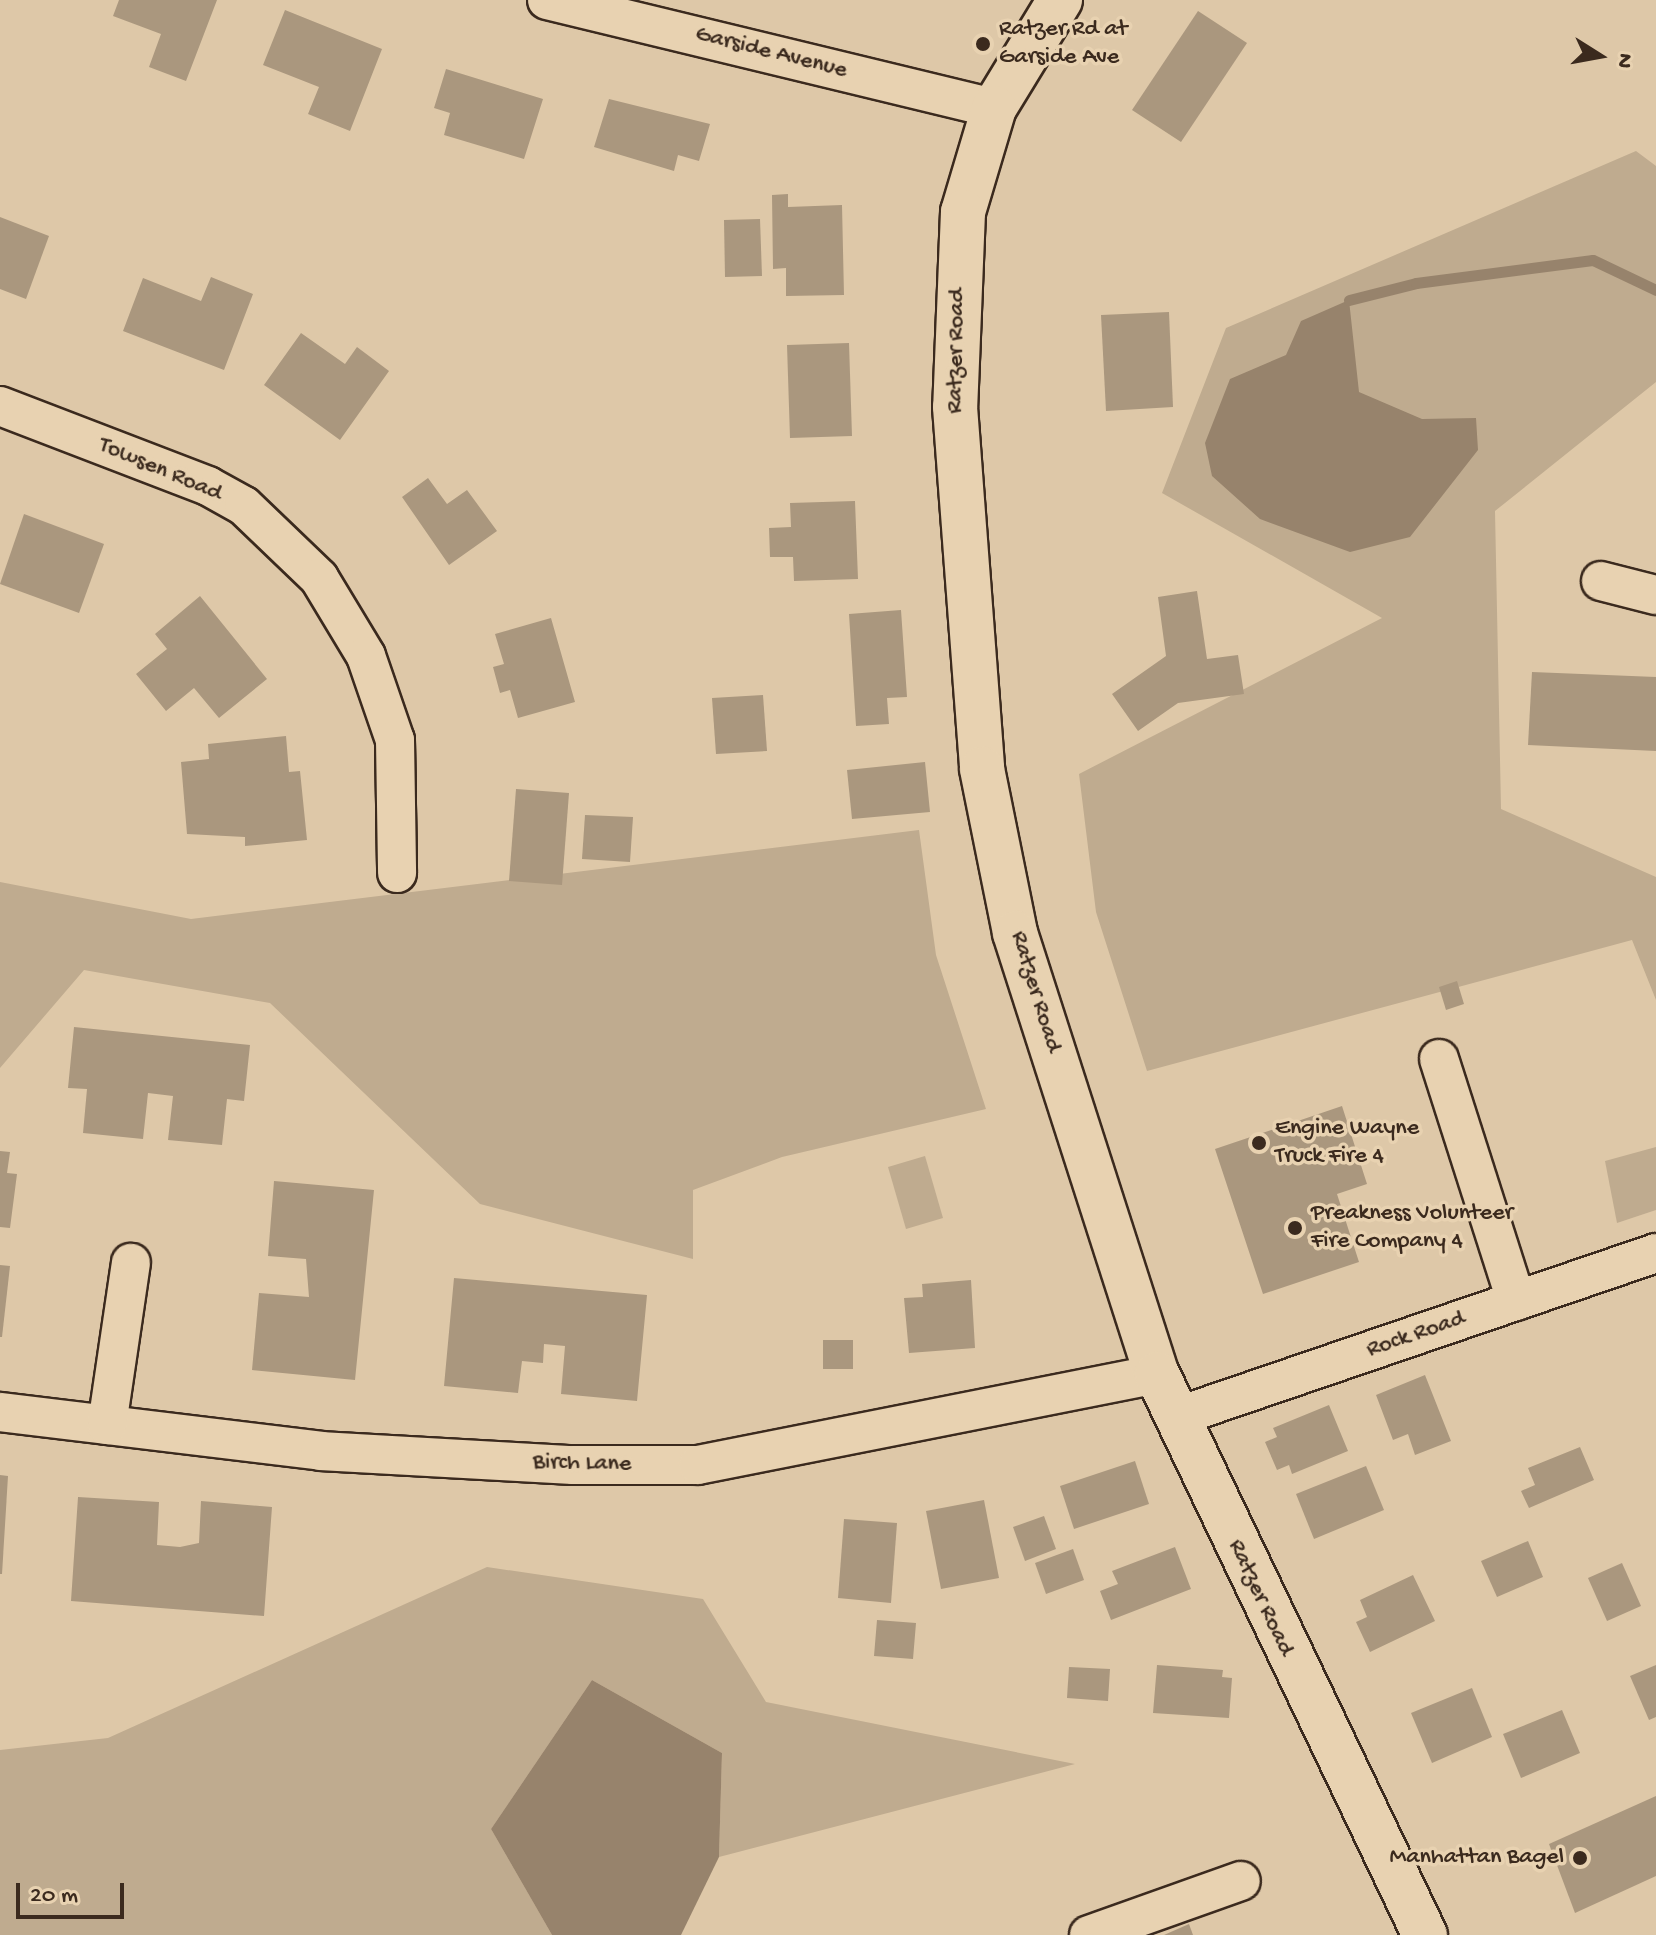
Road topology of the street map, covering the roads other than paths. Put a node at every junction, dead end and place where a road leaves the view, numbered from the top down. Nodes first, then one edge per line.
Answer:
1 (547, 0) edge
2 (1060, 0) edge
3 (994, 108) junction
4 (0, 406) edge
5 (1601, 581) dead end
6 (1656, 595) edge
7 (397, 873) dead end
8 (1439, 1059) dead end
9 (1656, 1253) edge
10 (131, 1263) dead end
11 (1516, 1301) junction
12 (1157, 1374) junction
13 (0, 1412) edge
14 (1176, 1417) junction
15 (107, 1425) junction
16 (1241, 1881) dead end
17 (1089, 1935) edge
18 (1425, 1935) edge

1 - 3 street, Garside Avenue
2 - 3 main road, Ratzer Road
3 - 12 main road, Ratzer Road
4 - 7 street, Towsen Road
5 - 6 street
8 - 11 street
9 - 11 street, Rock Road
10 - 15 street
11 - 14 street, Rock Road
12 - 14 main road, Ratzer Road
12 - 15 street, Birch Lane
13 - 15 street, Birch Lane
14 - 18 main road, Ratzer Road
16 - 17 street

